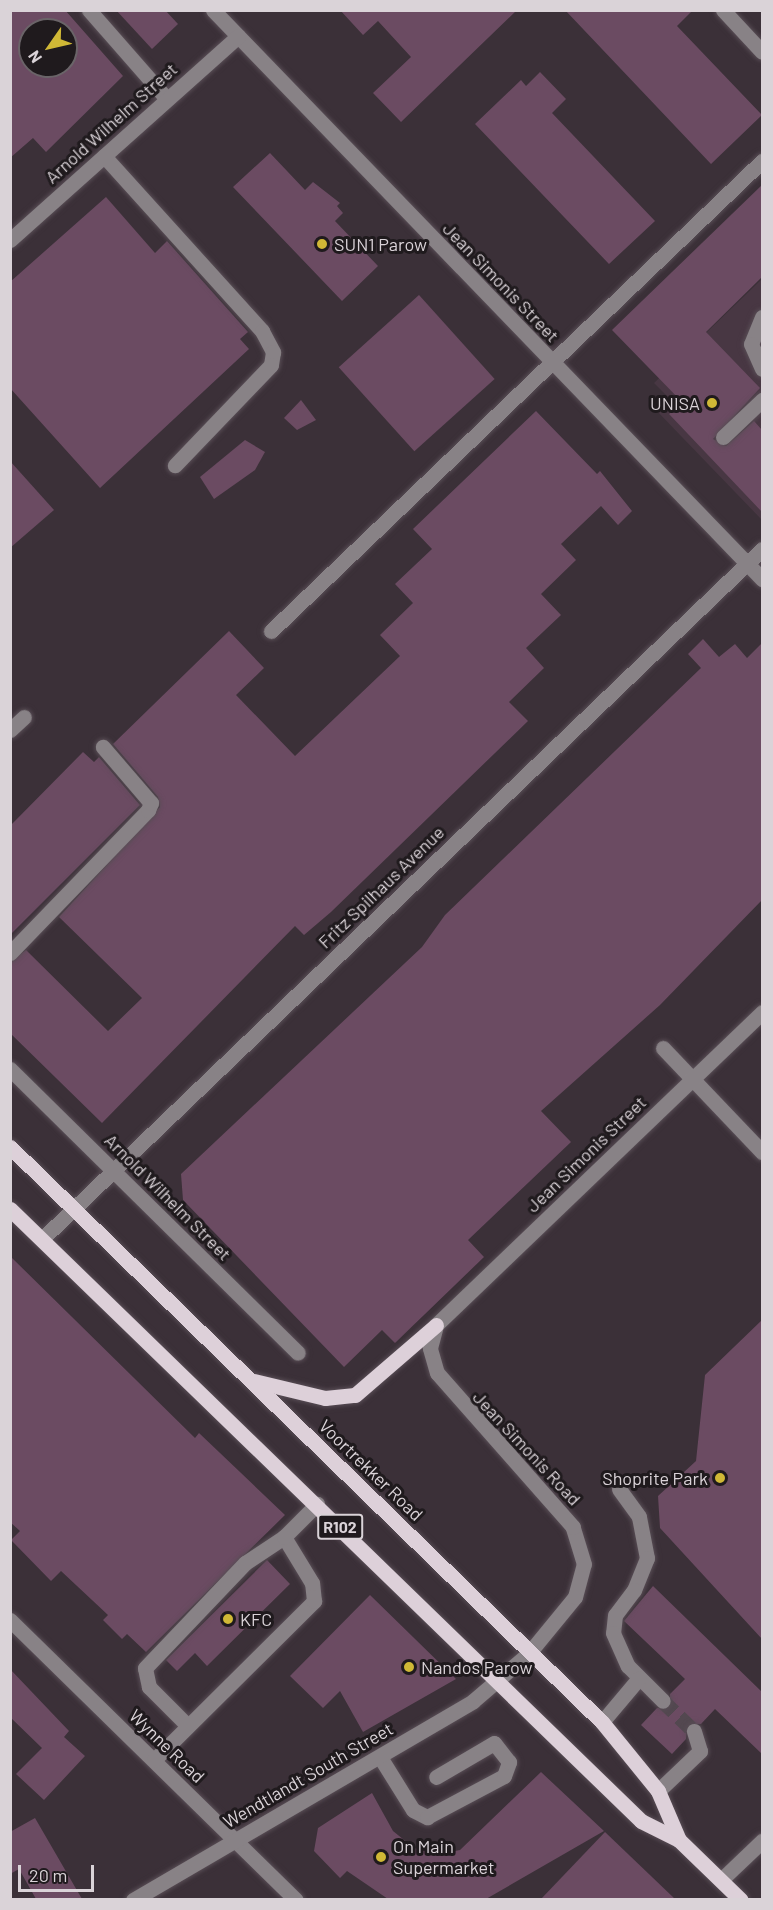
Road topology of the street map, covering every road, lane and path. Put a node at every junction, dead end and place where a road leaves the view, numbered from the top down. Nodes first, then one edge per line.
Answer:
1 (89, 10) edge
2 (213, 10) edge
3 (723, 10) edge
4 (237, 36) junction
5 (762, 52) edge
6 (167, 99) junction
7 (104, 156) junction
8 (762, 161) edge
9 (10, 240) edge
10 (762, 317) edge
11 (551, 361) junction
12 (761, 363) edge
13 (762, 400) edge
14 (723, 437) dead end
15 (175, 465) dead end
16 (762, 549) edge
17 (748, 563) junction
18 (762, 579) edge
19 (271, 631) dead end
20 (24, 717) dead end
21 (10, 730) edge
22 (103, 747) dead end
23 (10, 953) edge
24 (762, 1012) edge
25 (663, 1048) dead end
26 (10, 1069) edge
27 (692, 1079) junction
28 (10, 1147) edge
29 (762, 1152) edge
30 (113, 1171) junction
31 (10, 1209) edge
32 (74, 1209) junction
33 (42, 1239) junction
34 (436, 1325) junction
35 (298, 1353) dead end
36 (251, 1380) junction
37 (619, 1489) dead end
38 (317, 1504) junction
39 (284, 1537) junction
40 (10, 1620) edge
41 (529, 1653) junction
42 (639, 1678) junction
43 (498, 1680) junction
44 (663, 1701) tunnel mouth
45 (602, 1722) junction
46 (187, 1725) junction
47 (694, 1731) dead end
48 (380, 1757) junction
49 (154, 1760) junction
50 (436, 1777) dead end
51 (658, 1791) junction
52 (235, 1839) junction
53 (679, 1840) junction
54 (762, 1840) edge
55 (721, 1880) junction
56 (133, 1899) edge
57 (296, 1899) edge
58 (741, 1899) edge

1 - 6 street
2 - 4 street, Jean Simonis Street
3 - 5 street
4 - 6 street, Arnold Wilhelm Street
4 - 11 street, Jean Simonis Street
6 - 7 street, Arnold Wilhelm Street
7 - 9 street, Arnold Wilhelm Street
7 - 15 street
8 - 11 street
10 - 12 street
11 - 17 street, Jean Simonis Street
11 - 19 street
13 - 14 street
16 - 17 street, Fritz Spilhaus Avenue
17 - 18 street, Jean Simonis Street
17 - 30 street, Fritz Spilhaus Avenue
20 - 21 street
22 - 23 street
24 - 27 street, Jean Simonis Street
25 - 27 street
26 - 30 street, Arnold Wilhelm Street
27 - 29 street
27 - 34 street, Jean Simonis Street
28 - 32 main road, Voortrekker Road / R102
30 - 32 street, Fritz Spilhaus Avenue
30 - 35 street, Arnold Wilhelm Street
31 - 33 main road, Voortrekker Road / R102
32 - 33 street, Fritz Spilhaus Avenue
32 - 36 main road, Voortrekker Road / R102
33 - 38 main road, Voortrekker Road / R102
34 - 36 main road
34 - 41 street, Jean Simonis Road
36 - 41 main road, Voortrekker Road / R102
37 - 42 street
38 - 39 street
38 - 43 main road, Voortrekker Road / R102
39 - 46 street
39 - 46 street
40 - 49 street, Wynne Road
41 - 43 street, Jean Simonis Road
41 - 45 main road, Voortrekker Road / R102
42 - 44 street
42 - 45 street
43 - 48 street, Wendtlandt South Street
43 - 53 main road, Voortrekker Road / R102
45 - 51 main road, Voortrekker Road / R102
46 - 49 street
47 - 51 street
48 - 50 street
48 - 52 street, Wendtlandt South Street
49 - 52 street, Wynne Road
51 - 53 main road, Voortrekker Road / R102
52 - 56 street, Wendtlandt South Street
52 - 57 street, Wynne Road
53 - 55 main road, Voortrekker Road / R102
54 - 55 street
55 - 58 main road, Voortrekker Road / R102

